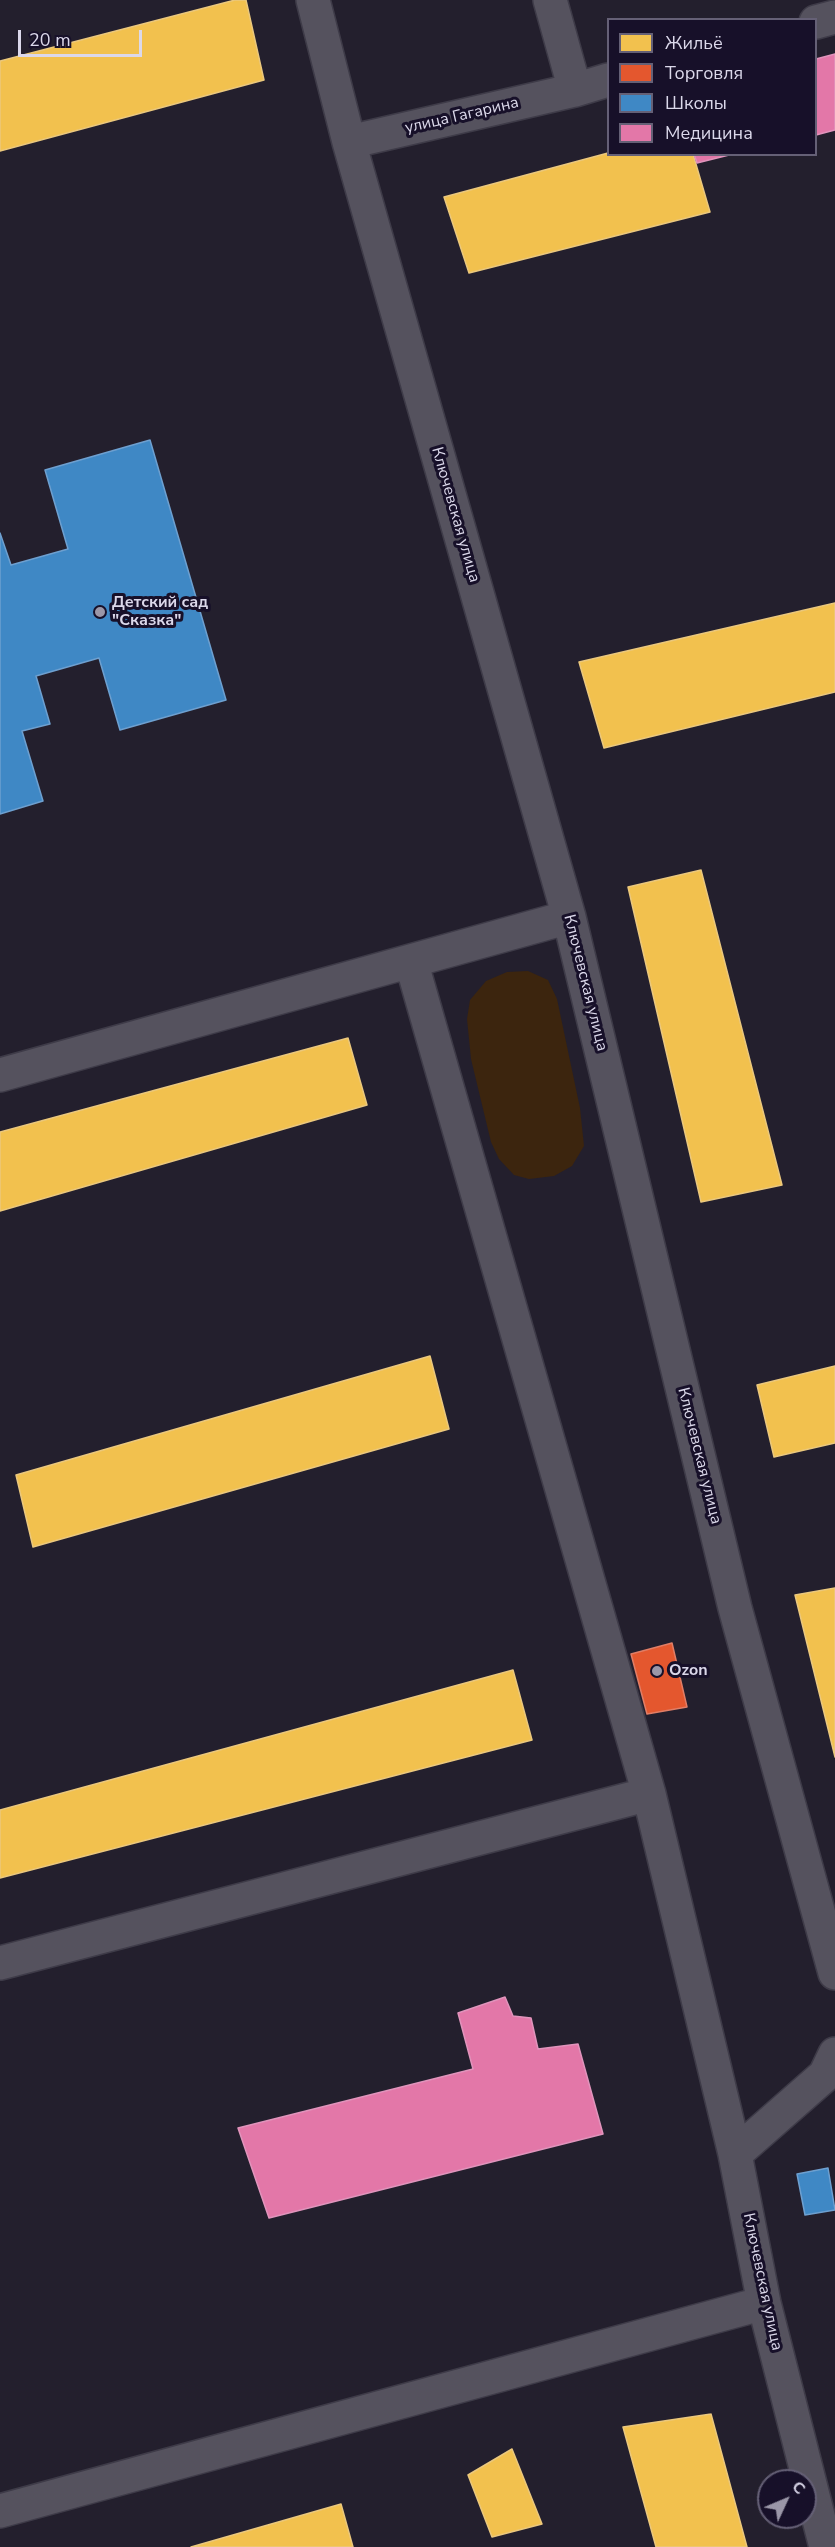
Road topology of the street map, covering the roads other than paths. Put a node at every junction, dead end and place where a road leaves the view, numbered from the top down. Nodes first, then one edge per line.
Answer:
1 (313, 0) edge
2 (550, 0) edge
3 (835, 16) edge
4 (817, 22) edge
5 (607, 81) edge
6 (575, 90) junction
7 (349, 142) junction
8 (569, 917) junction
9 (411, 962) junction
10 (0, 1075) edge
11 (649, 1794) junction
12 (0, 1963) edge
13 (835, 1973) edge
14 (835, 2054) edge
15 (735, 2154) junction
16 (764, 2303) junction
17 (0, 2511) edge
18 (826, 2547) edge

1 - 7 street, Ключевская улица
2 - 6 street
3 - 4 street
5 - 6 street, улица Гагарина
6 - 7 street, улица Гагарина
7 - 8 street, Ключевская улица
8 - 9 street
8 - 13 street, Ключевская улица
9 - 10 street
9 - 11 street, Ключевская улица
11 - 12 street
11 - 15 street, Ключевская улица
14 - 15 street
15 - 16 street, Ключевская улица
16 - 17 street
16 - 18 street, Ключевская улица

